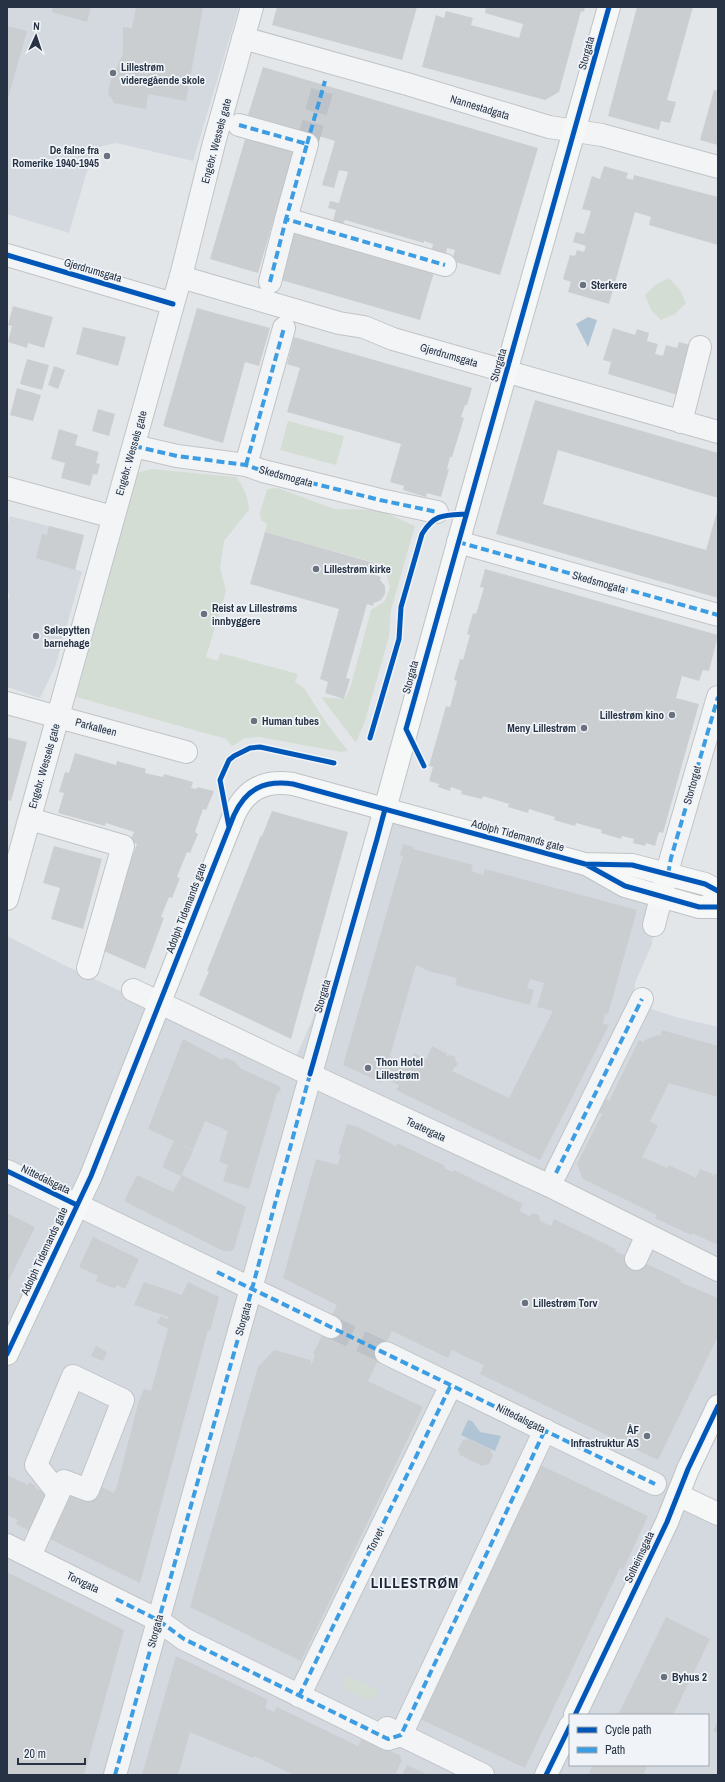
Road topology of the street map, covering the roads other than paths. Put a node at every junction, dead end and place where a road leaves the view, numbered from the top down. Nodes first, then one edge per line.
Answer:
1 (252, 7) edge
2 (609, 7) edge
3 (244, 38) junction
4 (239, 125) dead end
5 (574, 131) junction
6 (718, 167) edge
7 (286, 219) junction
8 (7, 255) edge
9 (445, 265) dead end
10 (181, 277) junction
11 (270, 282) dead end
12 (173, 304) junction
13 (284, 328) dead end
14 (700, 347) dead end
15 (506, 372) junction
16 (681, 422) junction
17 (718, 432) edge
18 (134, 446) junction
19 (246, 465) junction
20 (7, 488) edge
21 (437, 512) dead end
22 (113, 517) junction
23 (458, 542) junction
24 (718, 615) edge
25 (718, 698) edge
26 (7, 703) edge
27 (58, 717) junction
28 (186, 752) dead end
29 (385, 809) junction
30 (30, 819) junction
31 (585, 864) junction
32 (668, 874) junction
33 (718, 891) edge
34 (662, 896) junction
35 (7, 899) edge
36 (718, 907) edge
37 (654, 925) dead end
38 (88, 968) dead end
39 (133, 990) dead end
40 (642, 999) dead end
41 (160, 1002) junction
42 (310, 1074) junction
43 (7, 1171) edge
44 (556, 1173) dead end
45 (77, 1206) junction
46 (647, 1235) junction
47 (636, 1259) dead end
48 (718, 1270) edge
49 (252, 1290) junction
50 (331, 1327) tunnel mouth
51 (386, 1353) tunnel mouth
52 (7, 1354) edge
53 (451, 1384) junction
54 (718, 1406) edge
55 (545, 1430) junction
56 (655, 1484) dead end
57 (58, 1493) junction
58 (678, 1495) junction
59 (718, 1514) edge
60 (7, 1545) edge
61 (30, 1556) junction
62 (158, 1620) junction
63 (299, 1696) junction
64 (324, 1697) dead end
65 (575, 1714) edge
66 (569, 1728) edge
67 (396, 1732) junction
68 (115, 1775) edge
69 (483, 1775) edge
70 (546, 1775) edge

1 - 3 street, Engebr. Wessels gate
2 - 5 main road, Storgata
3 - 5 street, Nannestadgata
3 - 10 street, Engebr. Wessels gate
4 - 7 street
5 - 6 street, Nannestadgata
5 - 15 main road, Storgata
7 - 9 street
7 - 11 street
8 - 12 street, Gjerdrumsgata
10 - 12 street, Engebr. Wessels gate
10 - 15 street, Gjerdrumsgata
12 - 18 street, Engebr. Wessels gate
13 - 19 street
14 - 16 street
15 - 16 street, Gjerdrumsgata
15 - 23 main road, Storgata
16 - 17 street, Gjerdrumsgata
18 - 19 street, Skedsmogata
18 - 22 street, Engebr. Wessels gate
19 - 21 street, Skedsmogata
20 - 22 street
22 - 27 street, Engebr. Wessels gate
23 - 24 street, Skedsmogata
23 - 29 main road, Storgata
25 - 32 street, Stortorget
26 - 27 street, Parkalleen
27 - 28 street, Parkalleen
27 - 30 street, Engebr. Wessels gate
29 - 31 main road, Adolph Tidemands gate
29 - 41 main road, Adolph Tidemands gate
29 - 42 street, Storgata
30 - 35 street, Engebr. Wessels gate
30 - 38 street
31 - 32 main road, Adolph Tidemands gate
31 - 34 main road, Adolph Tidemands gate
32 - 33 main road, Adolph Tidemands gate
32 - 34 street, Stortorget
34 - 36 main road, Adolph Tidemands gate
34 - 37 street, Stortorget
39 - 41 street, Teatergata
40 - 44 street
41 - 42 street, Teatergata
41 - 45 main road, Adolph Tidemands gate
42 - 46 street, Teatergata
42 - 49 street, Storgata
43 - 45 street, Nittedalsgata
45 - 49 street, Nittedalsgata
45 - 52 main road, Adolph Tidemands gate
46 - 47 street
46 - 48 street, Teatergata
49 - 50 street, Nittedalsgata
49 - 62 street, Storgata
51 - 53 street, Nittedalsgata
53 - 55 street, Nittedalsgata
53 - 63 street, Torvet
54 - 58 main road, Solheimsgata
55 - 56 street, Nittedalsgata
55 - 67 street
57 - 57 street
57 - 61 street
58 - 59 main road
58 - 65 main road, Solheimsgata
60 - 61 street, Torvgata
61 - 62 street, Torvgata
62 - 63 street
62 - 68 street, Storgata
63 - 67 street
64 - 67 street
66 - 70 main road
67 - 69 street

